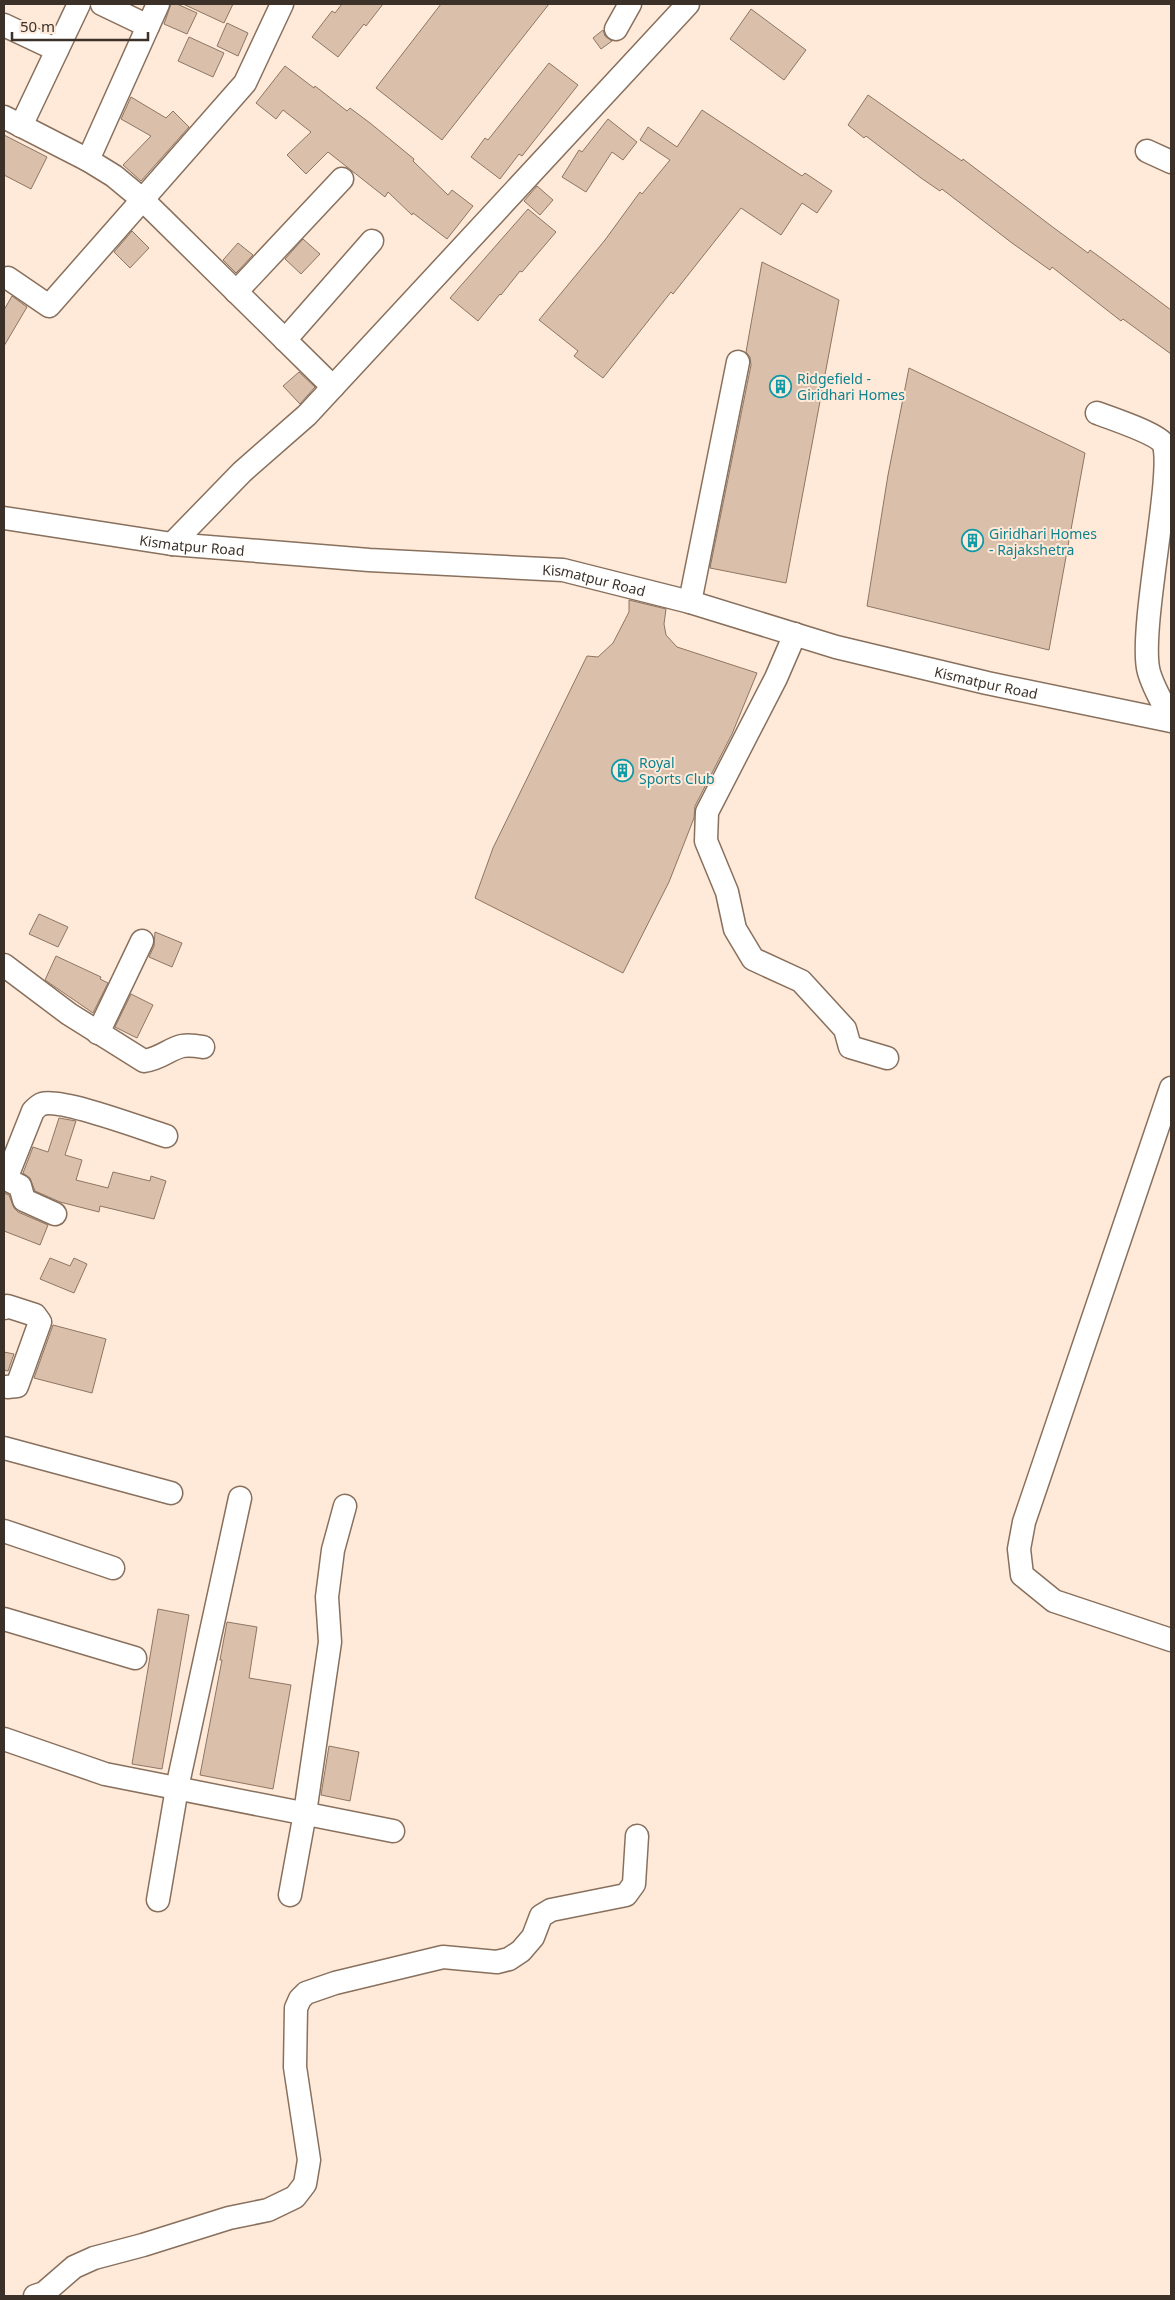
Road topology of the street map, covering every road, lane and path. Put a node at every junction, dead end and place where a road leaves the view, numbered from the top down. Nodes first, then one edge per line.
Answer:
1 (79, 4) edge
2 (102, 4) edge
3 (158, 4) edge
4 (282, 4) edge
5 (630, 4) edge
6 (688, 4) edge
7 (4, 25) edge
8 (148, 26) junction
9 (616, 29) dead end
10 (57, 50) junction
11 (12, 121) edge
12 (1147, 151) dead end
13 (88, 160) junction
14 (1171, 162) edge
15 (342, 179) dead end
16 (143, 200) junction
17 (372, 241) dead end
18 (8, 278) dead end
19 (236, 292) junction
20 (285, 340) junction
21 (738, 362) dead end
22 (333, 387) junction
23 (1097, 413) dead end
24 (4, 518) edge
25 (172, 544) junction
26 (690, 602) junction
27 (794, 634) junction
28 (1171, 720) edge
29 (142, 941) dead end
30 (4, 965) edge
31 (98, 1032) junction
32 (203, 1047) dead end
33 (887, 1058) dead end
34 (1171, 1088) edge
35 (166, 1136) dead end
36 (5, 1179) edge
37 (54, 1214) dead end
38 (4, 1308) edge
39 (5, 1391) edge
40 (4, 1448) edge
41 (171, 1493) dead end
42 (240, 1498) dead end
43 (345, 1506) dead end
44 (4, 1531) edge
45 (113, 1568) dead end
46 (4, 1619) edge
47 (1171, 1640) edge
48 (135, 1658) dead end
49 (4, 1739) edge
50 (177, 1788) junction
51 (305, 1813) junction
52 (393, 1831) dead end
53 (637, 1836) dead end
54 (290, 1895) dead end
55 (158, 1900) dead end
56 (35, 2296) edge

1 - 10 street
2 - 8 street
3 - 8 street
4 - 16 street
5 - 9 street
6 - 22 street
7 - 10 street
8 - 13 street
10 - 11 street
11 - 13 street
12 - 14 street
13 - 16 street
15 - 19 street
16 - 18 street
16 - 19 street
17 - 20 street
19 - 20 street
20 - 22 street
21 - 26 street
22 - 25 street
23 - 28 street
24 - 25 street, Kismatpur Road
25 - 26 street, Kismatpur Road
26 - 27 street, Kismatpur Road
27 - 28 street, Kismatpur Road
27 - 33 street
29 - 31 street
30 - 31 street
31 - 32 street
34 - 47 street
35 - 36 street
36 - 37 street
38 - 39 street
40 - 41 street
42 - 50 street
43 - 51 street
44 - 45 street
46 - 48 street
49 - 50 street
50 - 51 street
50 - 55 street
51 - 52 street
51 - 54 street
53 - 56 street

